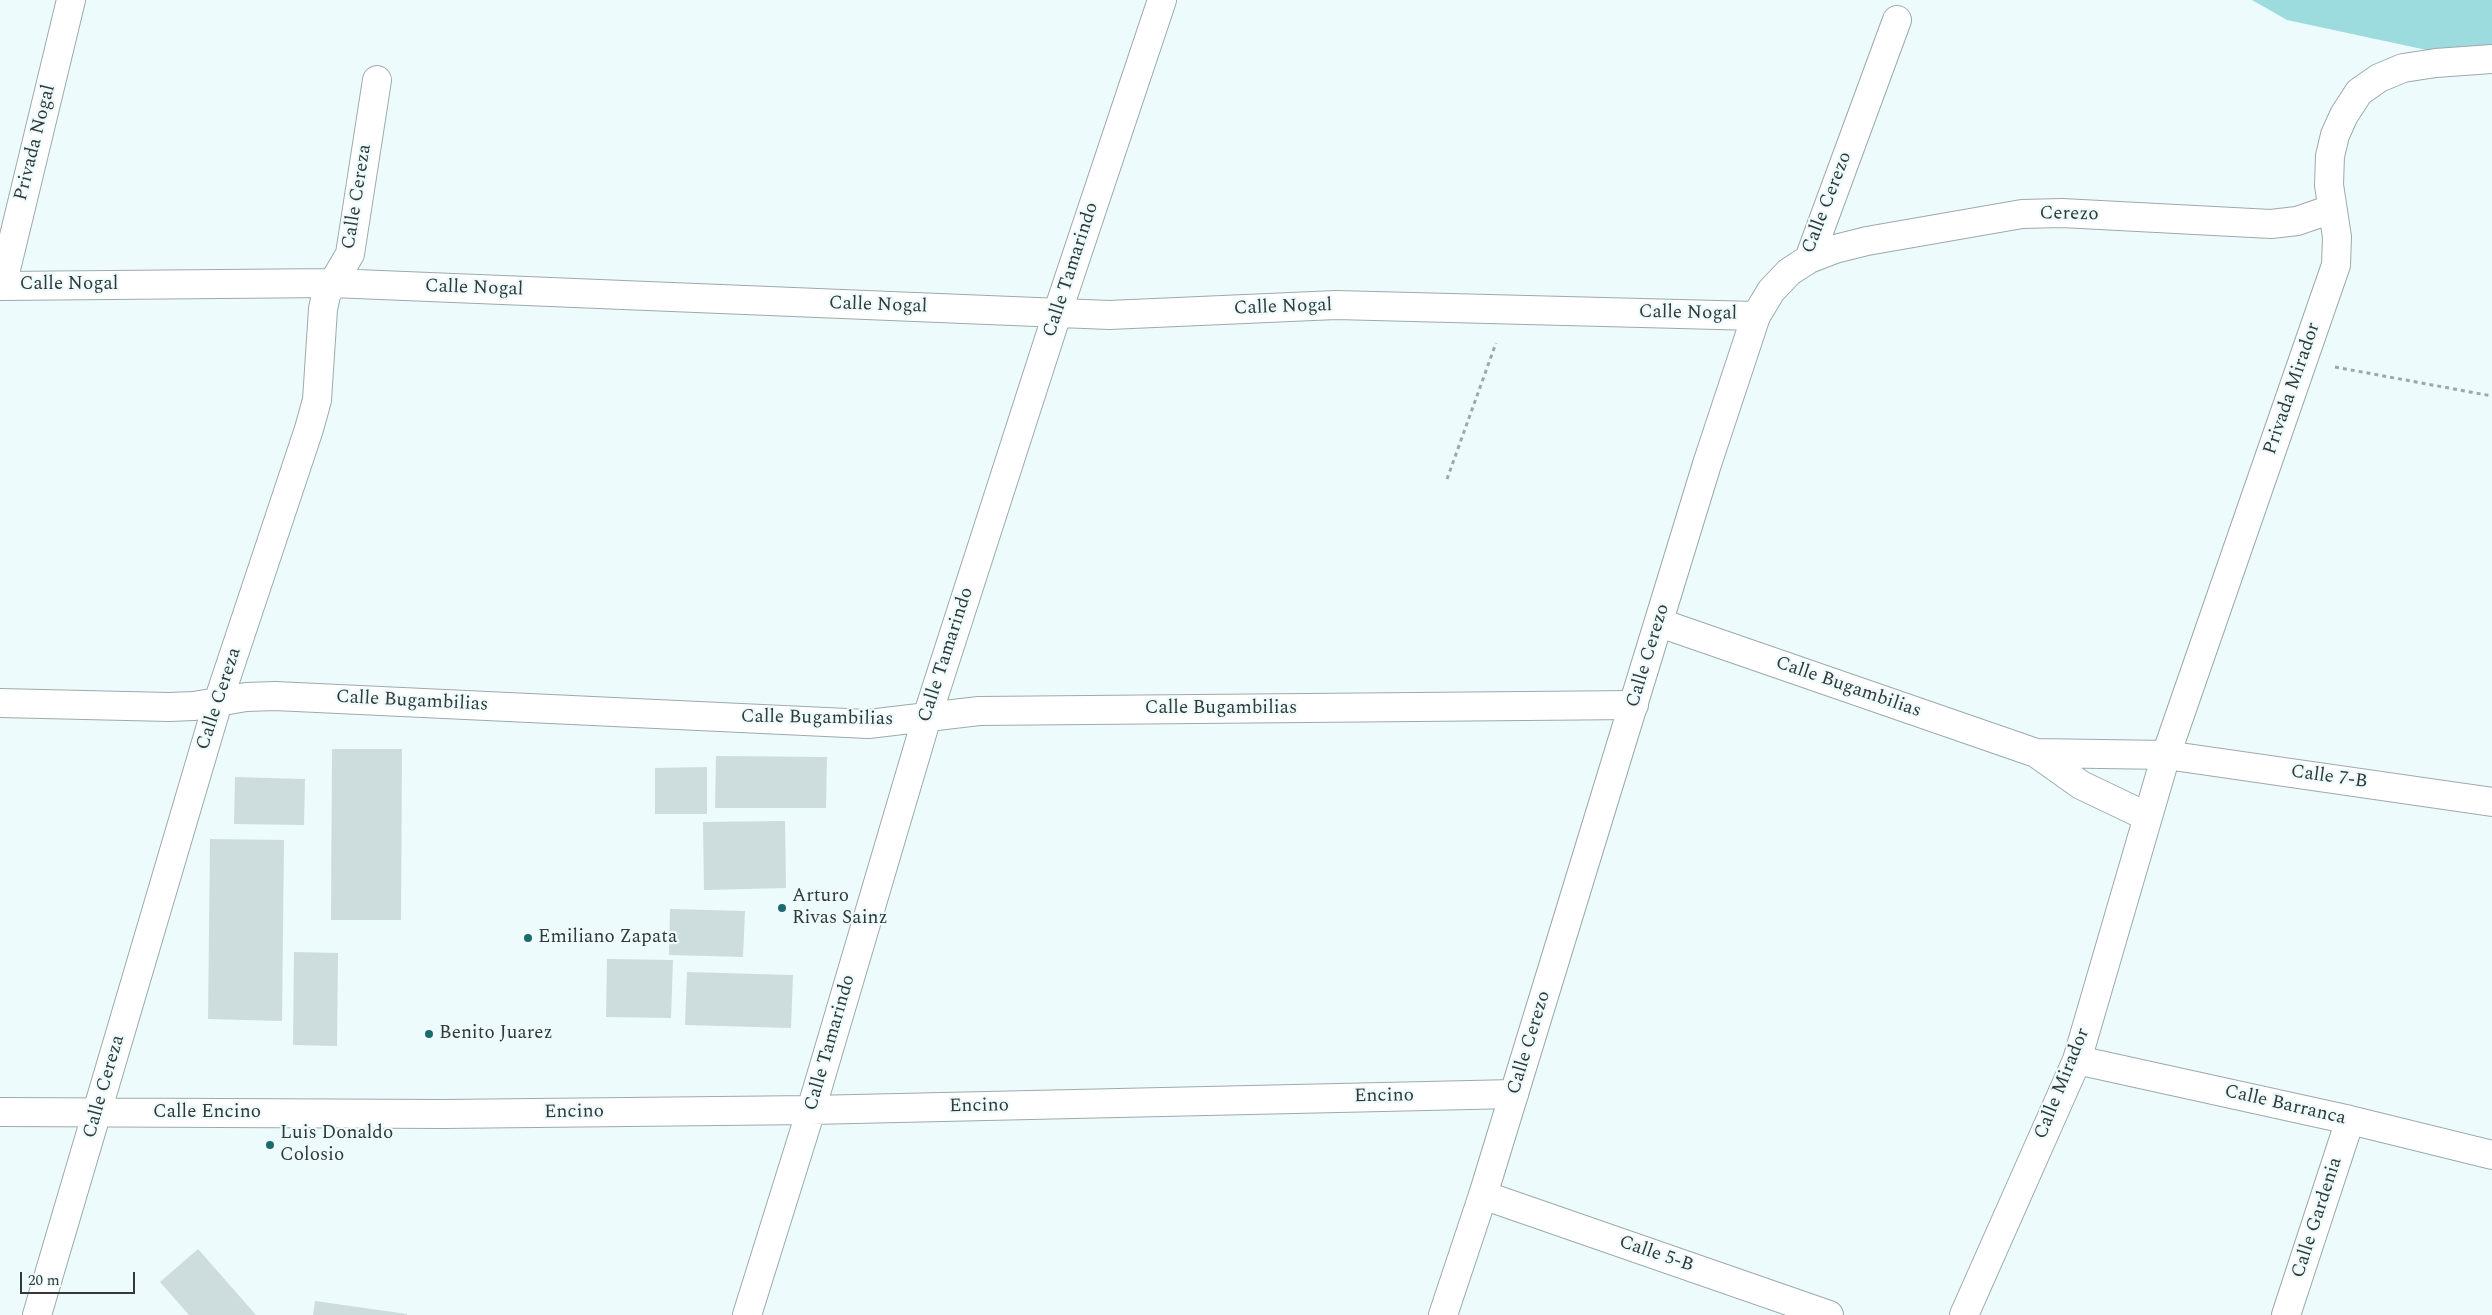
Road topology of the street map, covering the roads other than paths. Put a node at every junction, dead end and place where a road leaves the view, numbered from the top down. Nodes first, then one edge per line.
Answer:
1 (71, 0) edge
2 (1162, 0) edge
3 (1897, 20) dead end
4 (2492, 59) edge
5 (376, 80) dead end
6 (2332, 209) junction
7 (1809, 259) junction
8 (332, 283) junction
9 (1, 286) edge
10 (1057, 314) junction
11 (1756, 316) junction
12 (1660, 623) junction
13 (218, 702) junction
14 (0, 703) edge
15 (1634, 705) junction
16 (927, 717) junction
17 (2036, 753) junction
18 (2166, 755) junction
19 (2492, 802) edge
20 (2148, 817) junction
21 (2077, 1060) junction
22 (1514, 1094) junction
23 (811, 1110) junction
24 (0, 1112) edge
25 (97, 1113) junction
26 (443, 1114) joint
27 (2350, 1120) junction
28 (2492, 1155) edge
29 (1484, 1195) junction
30 (37, 1315) edge
31 (747, 1315) edge
32 (1443, 1315) edge
33 (1829, 1315) edge
34 (1964, 1315) edge
35 (2286, 1315) edge

1 - 9 street, Privada Nogal
2 - 10 street, Calle Tamarindo
3 - 7 street, Calle Cerezo
4 - 6 street, Privada Mirador
5 - 8 street, Calle Cereza
6 - 7 street, Cerezo
6 - 18 street, Privada Mirador
7 - 11 street, Calle Cerezo
8 - 9 street, Calle Nogal
8 - 10 street, Calle Nogal
8 - 13 street, Calle Cereza
10 - 11 street, Calle Nogal
10 - 16 street, Calle Tamarindo
11 - 12 street, Calle Cerezo
12 - 15 street, Calle Cerezo
12 - 17 street, Calle Bugambilias
13 - 14 street, Calle Bugambilias
13 - 16 street, Calle Bugambilias
13 - 25 street, Calle Cereza
15 - 16 street, Calle Bugambilias
15 - 22 street, Calle Cerezo
16 - 23 street, Calle Tamarindo
17 - 18 street, Calle Bugambilias
17 - 20 street, Calle Bugambilias
18 - 19 street, Calle 7-B
18 - 20 street, Privada Mirador
20 - 21 street, Calle Mirador
21 - 27 street, Calle Barranca
21 - 34 street, Calle Mirador
22 - 23 street, Encino
22 - 29 street, Calle Cerezo
23 - 26 street, Encino
23 - 31 street, Calle Tamarindo
24 - 25 street, Calle Encino
25 - 26 street, Calle Encino
25 - 30 street, Calle Cereza
27 - 28 street, Calle Barranca
27 - 35 street, Calle Gardenia
29 - 32 street, Calle Cerezo
29 - 33 street, Calle 5-B

